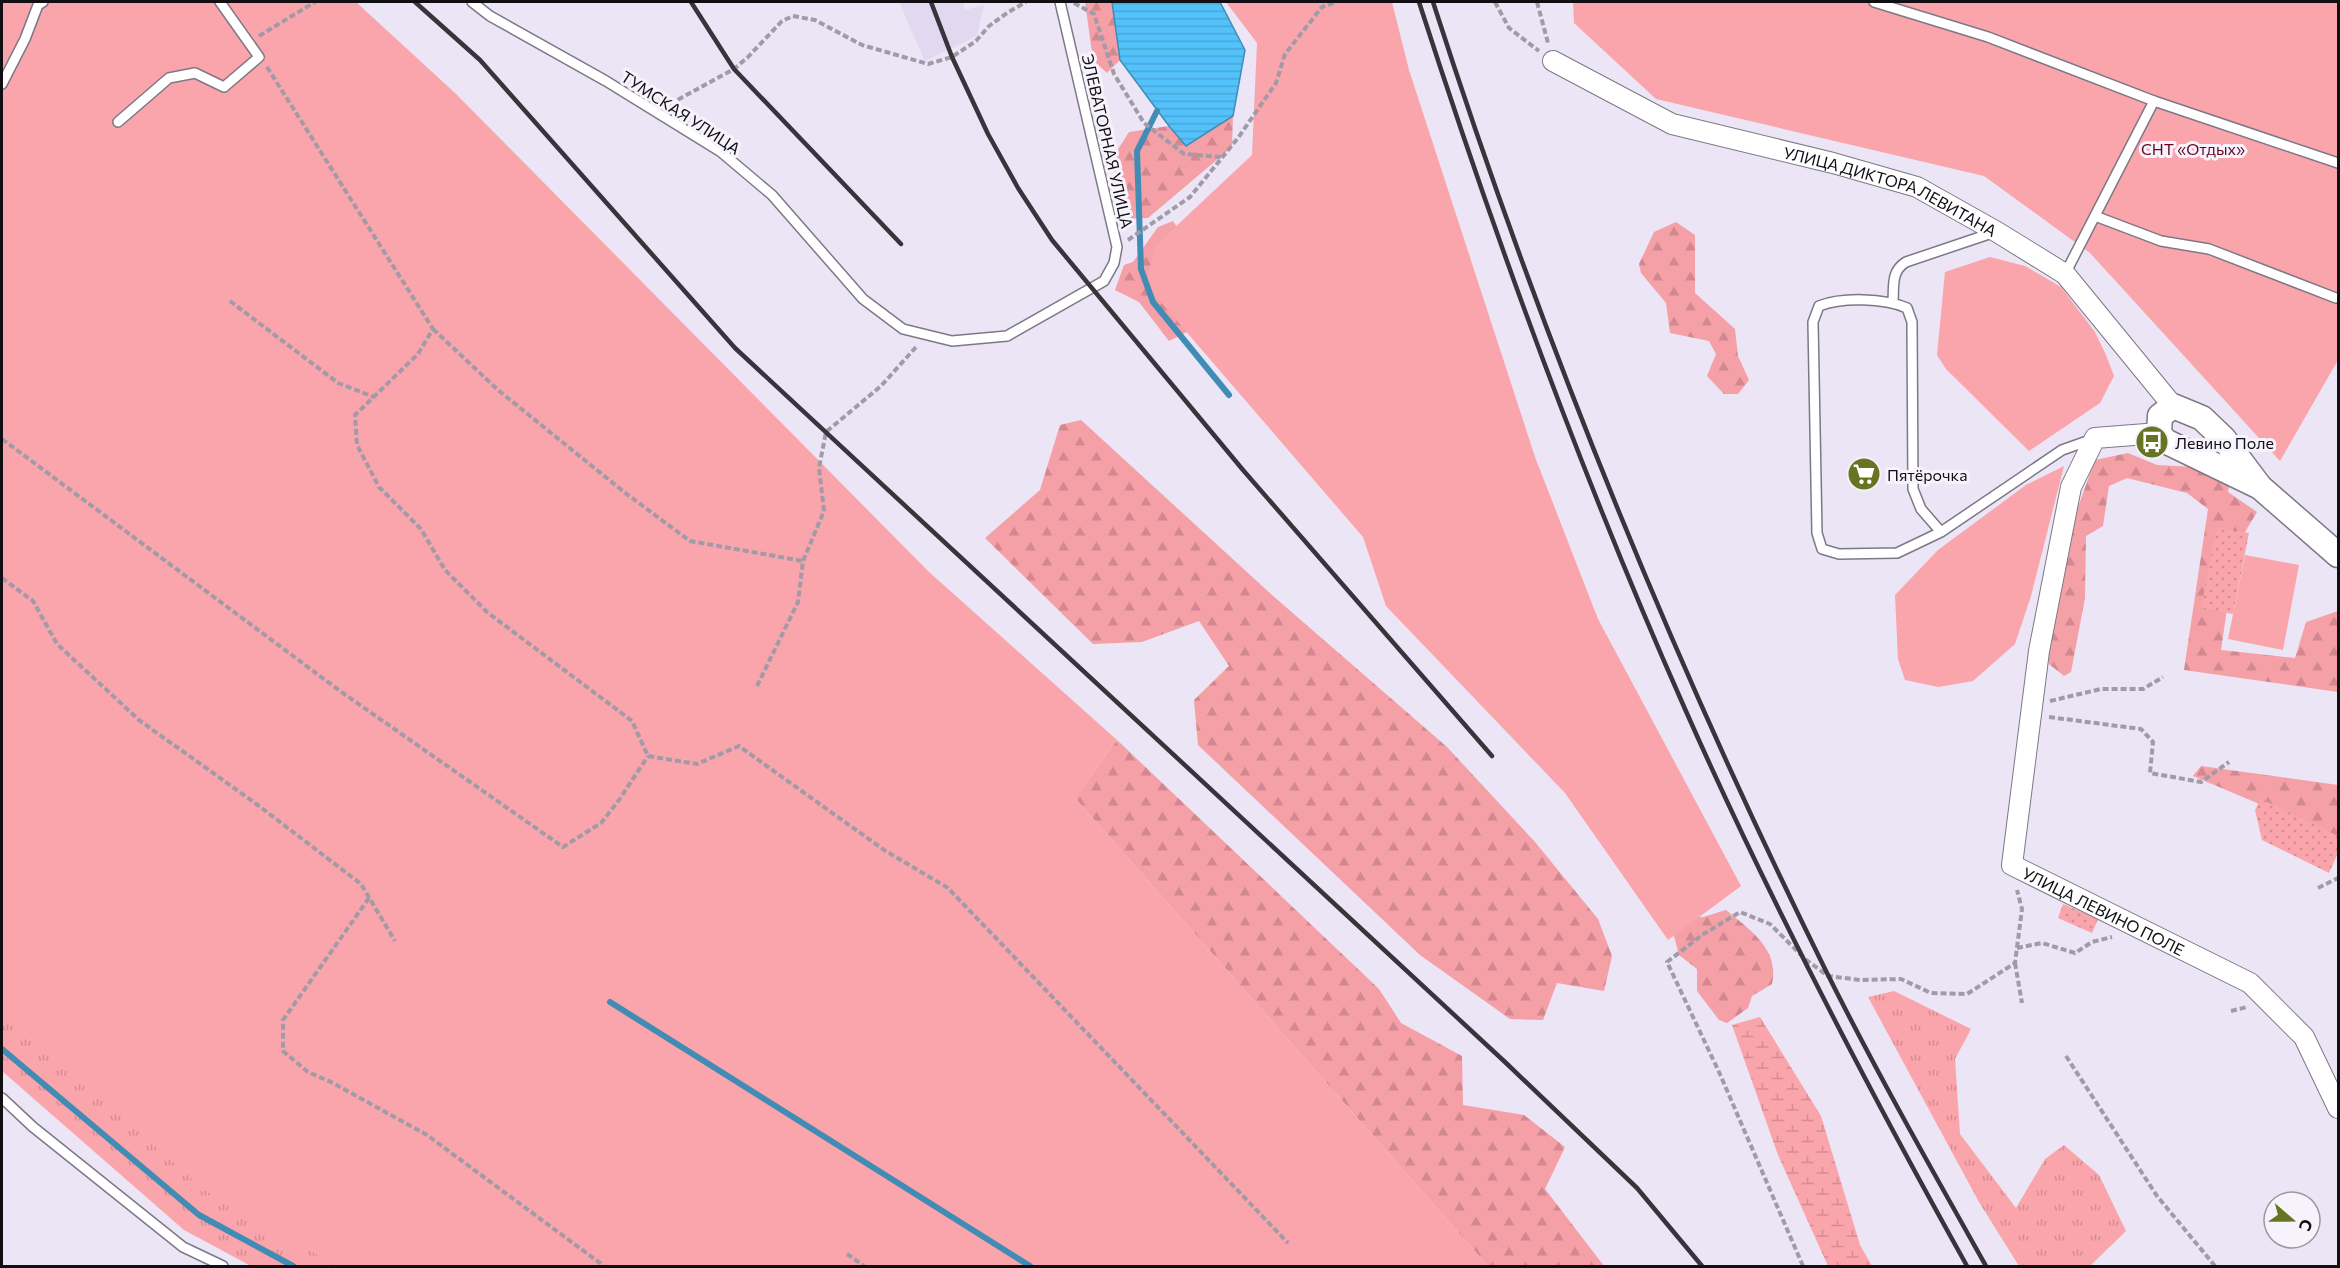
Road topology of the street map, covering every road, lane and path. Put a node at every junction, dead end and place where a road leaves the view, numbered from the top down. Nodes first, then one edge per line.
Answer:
1 (43, 2) edge
2 (220, 2) edge
3 (315, 2) edge
4 (472, 2) edge
5 (1026, 2) edge
6 (1060, 2) edge
7 (1071, 2) edge
8 (1336, 2) edge
9 (1495, 2) edge
10 (1537, 2) edge
11 (1874, 2) edge
12 (249, 43) junction
13 (259, 57) junction
14 (1553, 61) junction
15 (2, 84) edge
16 (2154, 101) junction
17 (657, 113) junction
18 (118, 122) dead end
19 (1223, 157) junction
20 (2338, 164) edge
21 (2095, 216) junction
22 (1997, 232) junction
23 (1134, 236) dead end
24 (2065, 274) junction
25 (2336, 298) dead end
26 (230, 301) dead end
27 (1893, 301) junction
28 (432, 329) junction
29 (927, 335) junction
30 (1007, 336) joint
31 (374, 397) junction
32 (2173, 406) junction
33 (2159, 433) junction
34 (2096, 438) junction
35 (2, 439) edge
36 (2260, 487) junction
37 (1941, 532) junction
38 (2338, 555) edge
39 (803, 561) junction
40 (2, 578) edge
41 (2163, 678) dead end
42 (757, 686) dead end
43 (2032, 710) junction
44 (648, 756) junction
45 (2229, 762) dead end
46 (2012, 865) junction
47 (2338, 878) edge
48 (2318, 888) dead end
49 (369, 898) junction
50 (2136, 927) junction
51 (395, 941) dead end
52 (2017, 948) junction
53 (2015, 963) junction
54 (2022, 1003) dead end
55 (2066, 1056) dead end
56 (2, 1098) edge
57 (2338, 1108) edge
58 (1288, 1243) dead end
59 (847, 1254) dead end
60 (223, 1266) edge
61 (604, 1266) edge
62 (864, 1266) edge
63 (1803, 1266) edge
64 (2215, 1266) edge

1 - 15 lane
2 - 12 lane
3 - 12 path
4 - 17 lane, ТУМСКАЯ УЛИЦА
5 - 17 path
6 - 30 lane, ЭЛЕВАТОРНАЯ УЛИЦА
7 - 19 path
8 - 19 path
9 - 14 path
10 - 14 path
11 - 16 lane
12 - 13 lane
13 - 18 lane
13 - 28 path
14 - 22 street, УЛИЦА ДИКТОРА ЛЕВИТАНА
16 - 20 lane
16 - 21 lane
17 - 29 lane, ТУМСКАЯ УЛИЦА
19 - 23 path
21 - 24 lane
21 - 25 lane
22 - 24 street, УЛИЦА ДИКТОРА ЛЕВИТАНА
22 - 27 lane
24 - 32 street, УЛИЦА ДИКТОРА ЛЕВИТАНА
26 - 31 path
27 - 37 lane
27 - 37 lane
28 - 31 path
28 - 39 path
29 - 30 lane, ТУМСКАЯ УЛИЦА
29 - 39 path
31 - 44 path
32 - 33 street
32 - 36 street, УЛИЦА ДИКТОРА ЛЕВИТАНА
33 - 34 street
33 - 36 street, УЛИЦА ДИКТОРА ЛЕВИТАНА
34 - 37 lane
34 - 43 street, УЛИЦА ЛЕВИНО ПОЛЕ
35 - 44 path
36 - 38 street, УЛИЦА ДИКТОРА ЛЕВИТАНА
39 - 42 path
40 - 49 path
41 - 43 path
43 - 45 path
43 - 46 street, УЛИЦА ЛЕВИНО ПОЛЕ
44 - 58 path
46 - 50 street, УЛИЦА ЛЕВИНО ПОЛЕ
46 - 52 path
47 - 48 path
49 - 51 path
49 - 61 path
50 - 52 path
50 - 57 street, УЛИЦА ЛЕВИНО ПОЛЕ
52 - 53 path
53 - 54 path
53 - 63 path
55 - 64 path
56 - 60 lane
59 - 62 path

